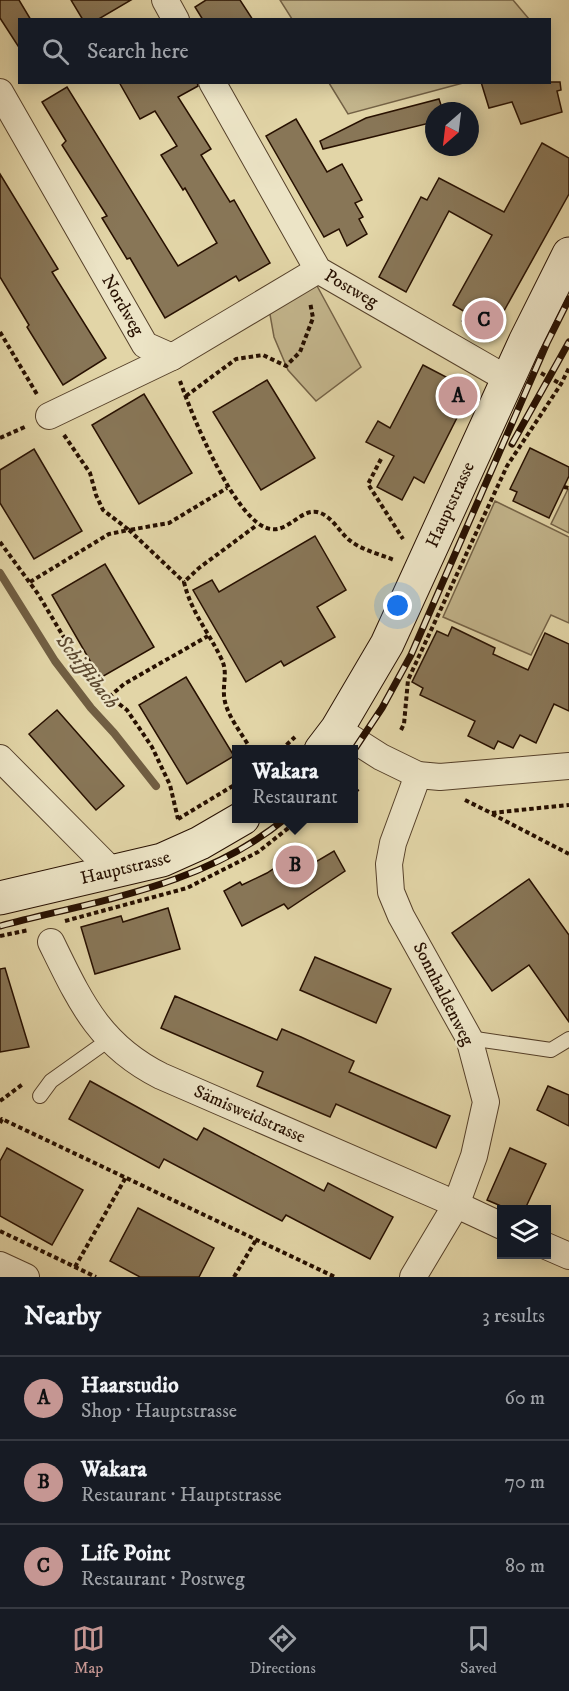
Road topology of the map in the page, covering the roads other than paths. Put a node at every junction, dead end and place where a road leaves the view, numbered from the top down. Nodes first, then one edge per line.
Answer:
1 (165, 0) edge
2 (175, 18) edge
3 (213, 84) edge
4 (0, 92) edge
5 (569, 254) edge
6 (312, 274) junction
7 (172, 357) junction
8 (523, 375) junction
9 (49, 416) road end
10 (329, 739) edge
11 (346, 745) edge
12 (358, 749) edge
13 (0, 758) edge
14 (569, 766) edge
15 (429, 776) junction
16 (236, 823) edge
17 (112, 871) junction
18 (0, 898) edge
19 (51, 942) dead end
20 (469, 1038) junction
21 (110, 1039) junction
22 (569, 1039) edge
23 (40, 1096) dead end
24 (456, 1205) junction
25 (497, 1224) edge
26 (551, 1248) edge
27 (569, 1256) edge
28 (0, 1265) edge
29 (26, 1277) edge
30 (413, 1277) edge

1 - 2 street
3 - 6 street, Postweg
4 - 7 street, Nordweg
5 - 8 main road, Hauptstrasse
6 - 7 street
6 - 8 street, Postweg
7 - 9 street
8 - 10 main road, Hauptstrasse
10 - 11 street
12 - 15 street
13 - 17 street
14 - 15 street
15 - 20 street, Sonnhaldenweg
16 - 17 main road, Hauptstrasse
17 - 18 main road, Hauptstrasse
19 - 21 street, Sämisweidstrasse
20 - 22 lane
20 - 24 street, Sonnhaldenweg
21 - 23 lane
21 - 24 street, Sämisweidstrasse
24 - 25 street, Sämisweidstrasse
24 - 30 street, Sonnhaldenweg
26 - 27 street
28 - 29 street

